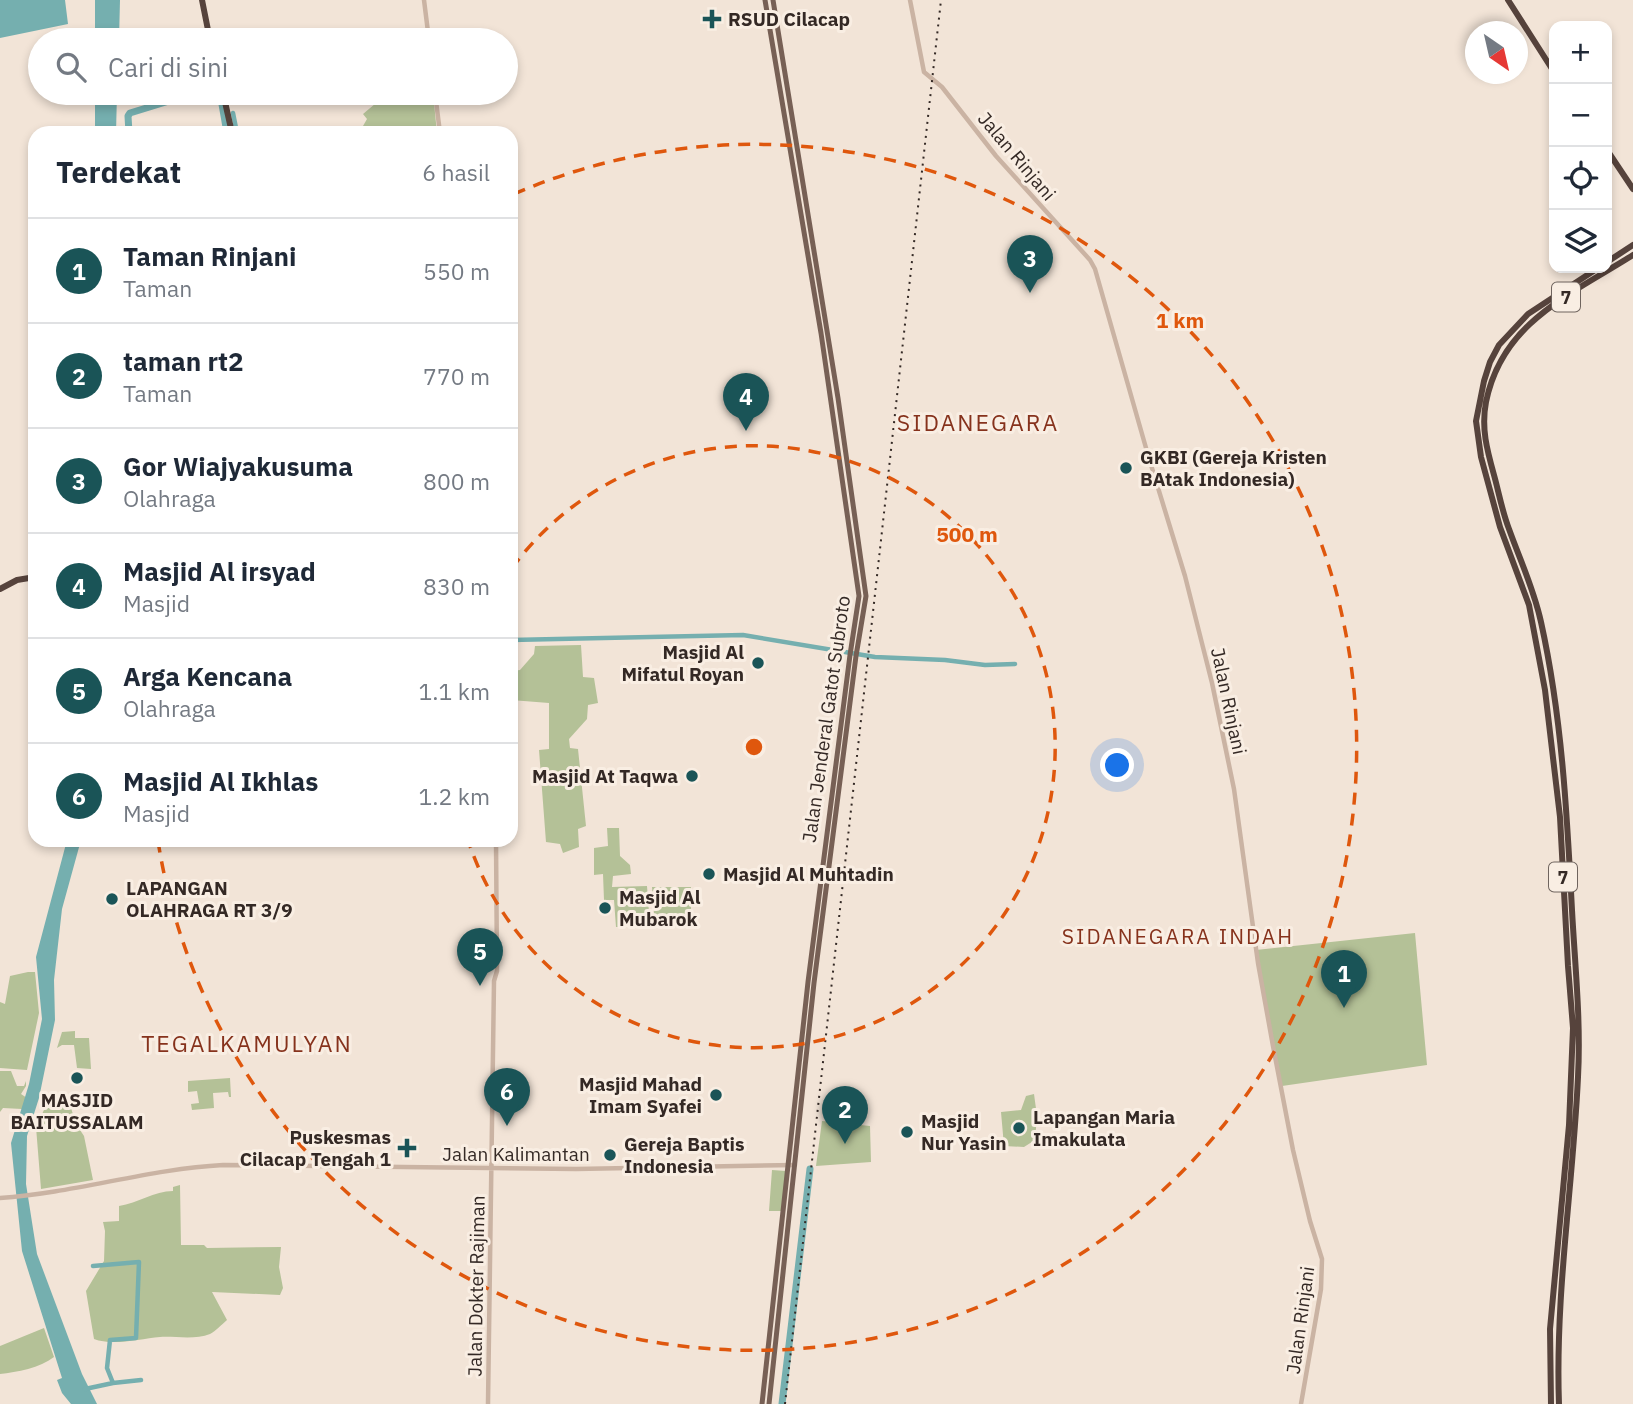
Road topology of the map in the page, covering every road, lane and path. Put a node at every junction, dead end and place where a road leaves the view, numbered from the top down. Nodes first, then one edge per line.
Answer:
1 (202, 0) edge
2 (424, 0) edge
3 (765, 0) edge
4 (773, 0) edge
5 (910, 0) edge
6 (1508, 0) edge
7 (208, 28) edge
8 (428, 28) edge
9 (1549, 64) edge
10 (226, 105) edge
11 (436, 105) edge
12 (230, 126) edge
13 (439, 126) edge
14 (1612, 157) edge
15 (1633, 188) edge
16 (1633, 245) edge
17 (1633, 255) edge
18 (1612, 259) edge
19 (1590, 273) edge
20 (1493, 363) junction
21 (28, 578) edge
22 (0, 589) edge
23 (1545, 640) junction
24 (1536, 641) junction
25 (853, 652) junction
26 (1555, 687) junction
27 (1545, 690) junction
28 (1560, 736) junction
29 (1551, 737) junction
30 (832, 817) junction
31 (496, 847) edge
32 (1567, 887) junction
33 (795, 1165) junction
34 (787, 1167) junction
35 (492, 1168) junction
36 (0, 1198) edge
37 (488, 1404) edge
38 (762, 1404) edge
39 (769, 1404) edge
40 (1301, 1404) edge
41 (1551, 1404) edge
42 (1559, 1404) edge

1 - 7 highway
2 - 8 street
3 - 25 main road, Jalan Jenderal Gatot Subroto
4 - 25 main road, Jalan Jenderal Gatot Subroto
5 - 40 street, Jalan Rinjani
6 - 9 highway
10 - 12 highway
11 - 13 street
14 - 15 highway
16 - 18 highway
17 - 20 highway, 7
19 - 20 highway, 7
20 - 23 highway, 7
20 - 24 highway, 7
21 - 22 highway
23 - 24 highway
23 - 26 highway, 7
24 - 27 highway, 7
25 - 30 main road, Jalan Jenderal Gatot Subroto
26 - 27 highway
26 - 28 highway, 7
27 - 29 highway, 7
28 - 29 highway
28 - 32 highway, 7
29 - 32 highway, 7
30 - 33 main road, Jalan Jenderal Gatot Subroto
30 - 34 main road, Jalan Jenderal Gatot Subroto
31 - 35 street, Jalan Dokter Rajiman
32 - 41 highway, 7
32 - 42 highway, 7
33 - 34 street, Jalan Kalimantan
33 - 39 main road, Jalan Jenderal Gatot Subroto
34 - 35 street, Jalan Kalimantan
34 - 38 main road, Jalan Jenderal Gatot Subroto
35 - 36 street, Jalan Kalimantan
35 - 37 street, Jalan Dokter Rajiman

